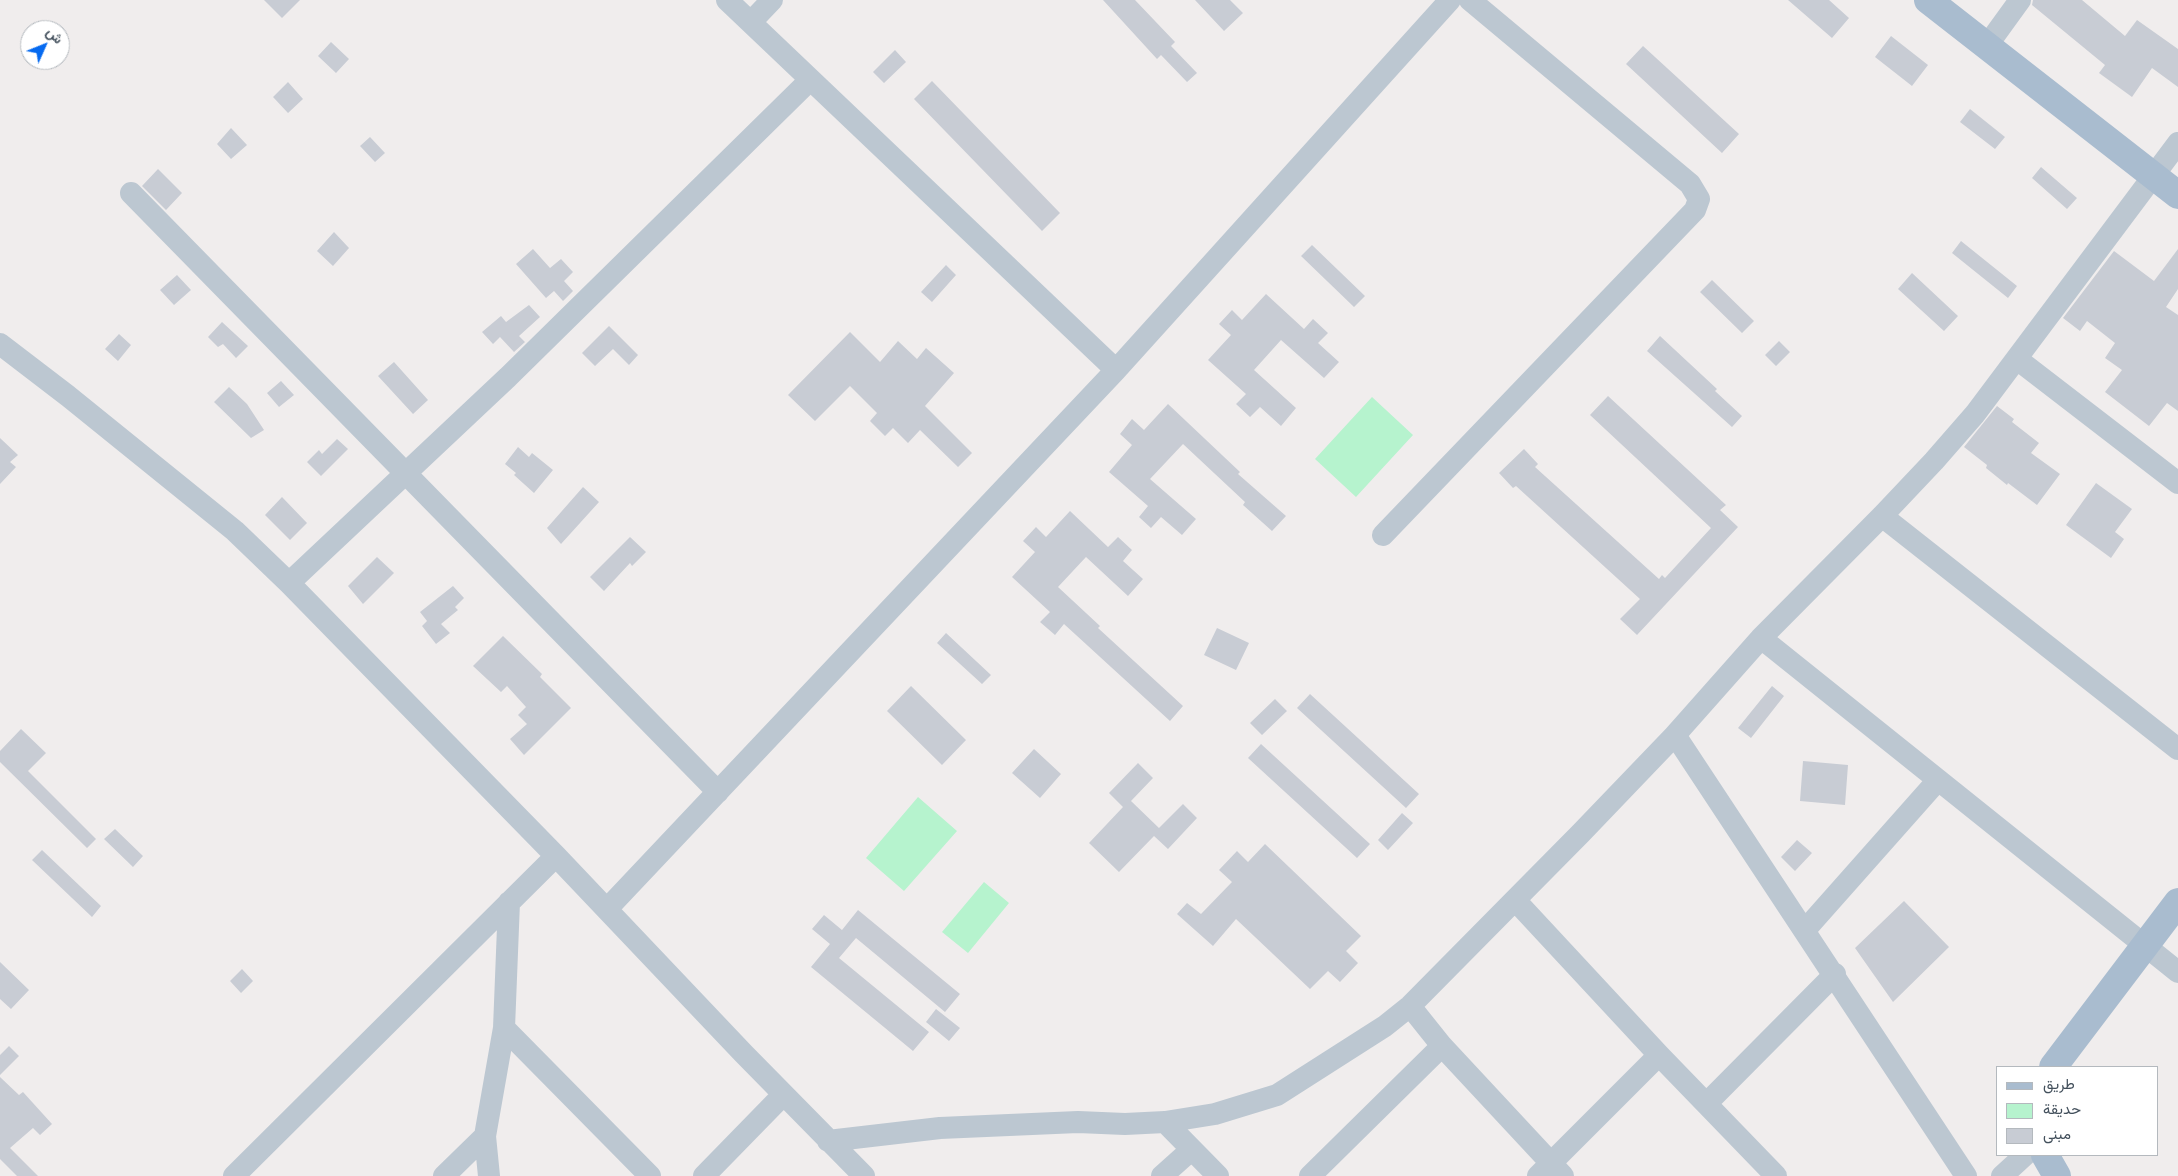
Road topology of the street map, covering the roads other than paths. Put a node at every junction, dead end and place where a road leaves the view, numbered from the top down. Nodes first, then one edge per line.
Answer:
1 (727, 0) edge
2 (772, 0) edge
3 (1450, 0) edge
4 (1470, 0) edge
5 (1928, 0) edge
6 (2020, 0) edge
7 (751, 22) junction
8 (1986, 47) junction
9 (810, 80) junction
10 (2178, 143) edge
11 (2154, 176) junction
12 (131, 193) dead end
13 (2178, 195) edge
14 (0, 344) edge
15 (2017, 359) junction
16 (1116, 370) junction
17 (407, 474) junction
18 (2178, 483) edge
19 (1882, 516) junction
20 (1383, 535) dead end
21 (290, 583) junction
22 (1761, 638) junction
23 (1675, 735) junction
24 (2178, 749) edge
25 (1938, 780) junction
26 (718, 792) junction
27 (556, 856) junction
28 (1515, 900) junction
29 (509, 902) junction
30 (2178, 902) edge
31 (607, 909) junction
32 (1805, 930) junction
33 (2144, 945) junction
34 (2178, 972) edge
35 (1835, 974) junction
36 (1410, 1006) junction
37 (504, 1028) junction
38 (1442, 1046) junction
39 (1659, 1055) junction
40 (2054, 1066) edge
41 (784, 1095) junction
42 (1707, 1103) junction
43 (1165, 1122) junction
44 (486, 1136) junction
45 (828, 1141) junction
46 (1191, 1150) junction
47 (2024, 1156) edge
48 (2046, 1156) edge
49 (1550, 1172) edge
50 (234, 1176) edge
51 (444, 1176) edge
52 (489, 1176) edge
53 (650, 1176) edge
54 (704, 1176) edge
55 (864, 1176) edge
56 (1162, 1176) edge
57 (1218, 1176) edge
58 (1310, 1176) edge
59 (1776, 1176) edge
60 (1966, 1176) edge
61 (2002, 1176) edge
62 (2057, 1176) edge

1 - 7 street
2 - 7 street
3 - 16 street
4 - 20 street
5 - 8 main road
6 - 8 street
7 - 9 street
8 - 11 main road
9 - 16 street
9 - 17 street
10 - 11 street
11 - 13 main road
11 - 15 street
12 - 17 street
14 - 21 street
15 - 18 street
15 - 19 street
16 - 26 street
17 - 21 street
17 - 26 street
19 - 22 street
19 - 24 street
21 - 27 street
22 - 23 street
22 - 25 street
23 - 28 street
23 - 32 street
25 - 32 street
25 - 33 street
26 - 31 street
27 - 29 street
27 - 31 street
28 - 36 street
28 - 39 street
29 - 37 street
29 - 50 street
30 - 33 main road
31 - 41 street
32 - 35 street
33 - 34 street
33 - 40 main road
35 - 42 street
35 - 60 street
36 - 38 street
36 - 43 street
37 - 44 street
37 - 53 street
38 - 49 street
38 - 58 street
39 - 42 street
39 - 49 street
41 - 45 street
41 - 54 street
42 - 59 street
43 - 45 street
43 - 46 street
44 - 51 street
44 - 52 street
45 - 55 street
46 - 56 street
46 - 57 street
47 - 61 street
48 - 62 main road

